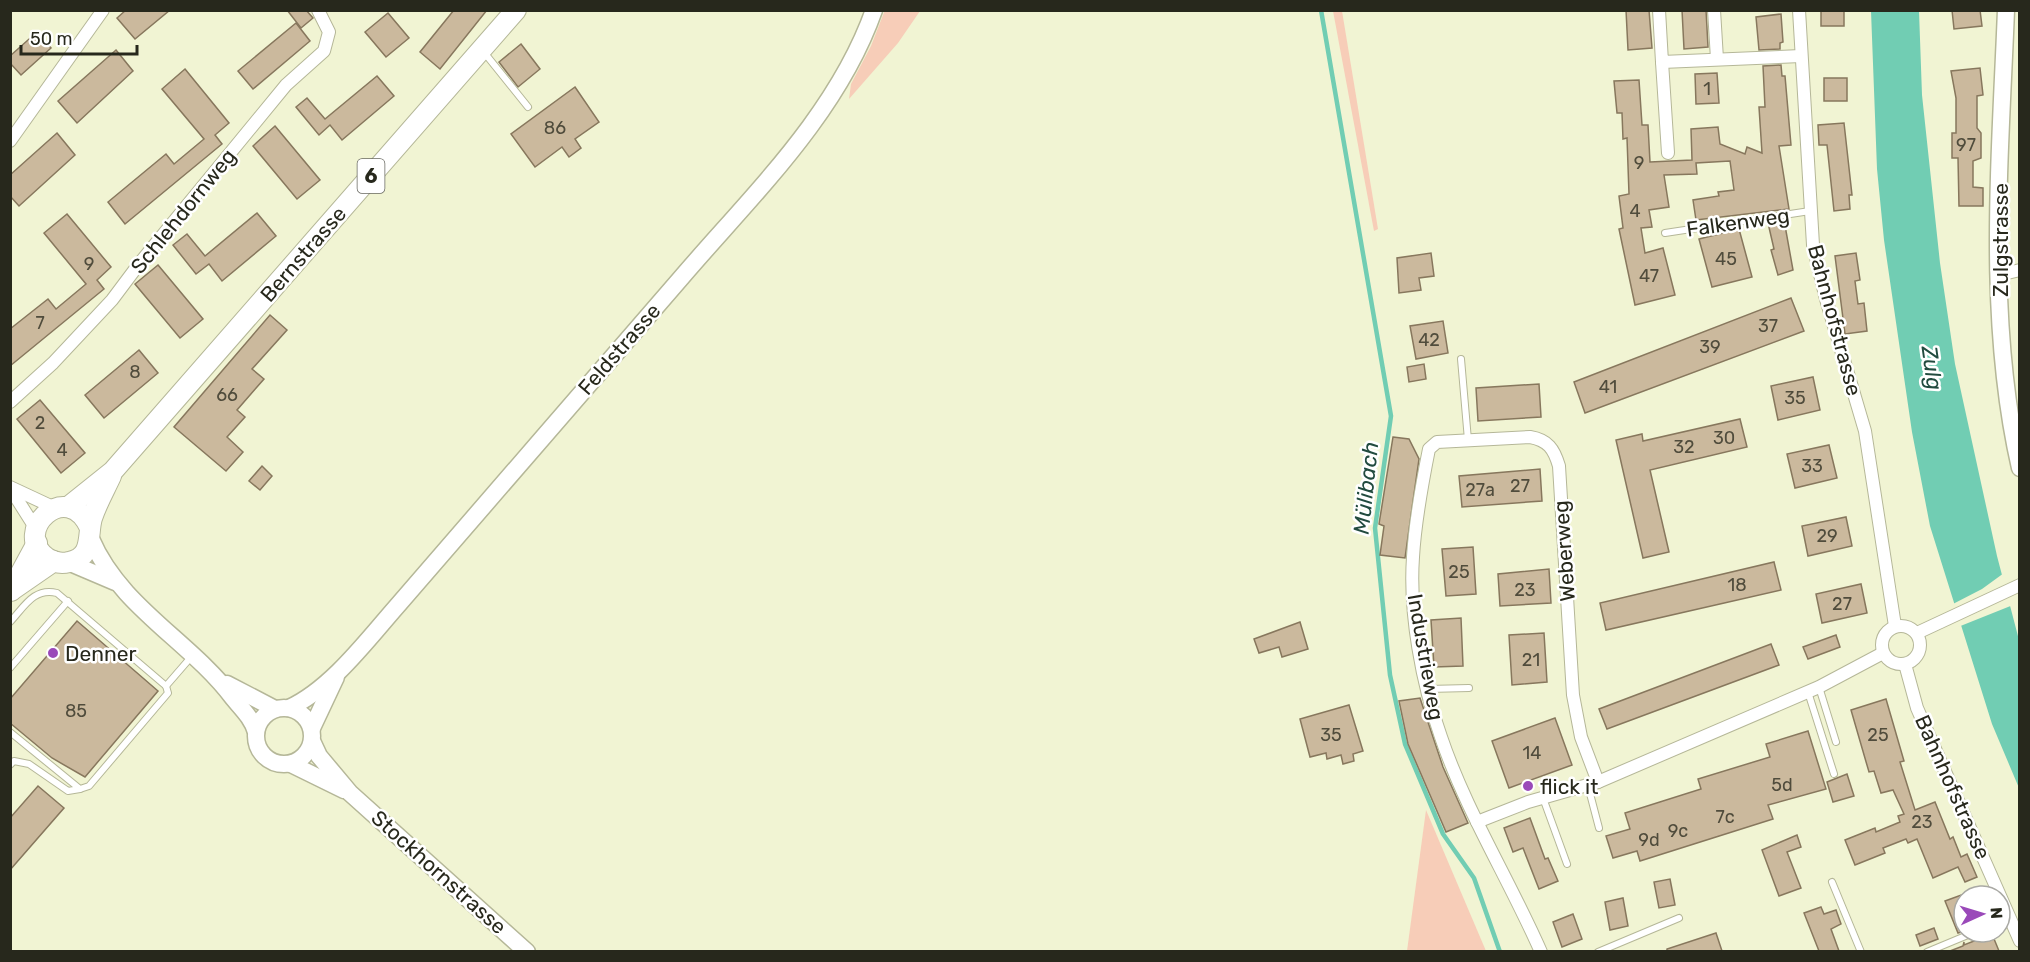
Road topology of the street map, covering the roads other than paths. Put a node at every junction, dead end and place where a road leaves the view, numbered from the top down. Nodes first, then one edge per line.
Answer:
1 (104, 10) edge
2 (318, 10) edge
3 (516, 10) edge
4 (874, 10) edge
5 (1659, 10) edge
6 (1714, 10) edge
7 (1799, 10) edge
8 (2006, 10) edge
9 (482, 49) junction
10 (1801, 56) junction
11 (1717, 59) junction
12 (1662, 62) junction
13 (528, 107) dead end
14 (10, 141) edge
15 (1668, 153) dead end
16 (1810, 211) junction
17 (1665, 233) dead end
18 (2019, 270) edge
19 (1999, 274) junction
20 (1461, 359) dead end
21 (10, 402) edge
22 (1468, 440) junction
23 (1429, 449) joint
24 (2019, 468) edge
25 (113, 471) junction
26 (10, 488) edge
27 (61, 508) junction
28 (90, 533) junction
29 (36, 536) junction
30 (61, 562) junction
31 (115, 582) junction
32 (2016, 586) edge
33 (11, 592) edge
34 (68, 601) junction
35 (10, 622) edge
36 (1895, 626) junction
37 (1917, 633) junction
38 (1883, 653) junction
39 (193, 656) junction
40 (1905, 664) junction
41 (10, 668) edge
42 (339, 671) junction
43 (223, 683) junction
44 (166, 686) junction
45 (1468, 688) dead end
46 (1428, 689) junction
47 (1813, 689) junction
48 (282, 708) junction
49 (10, 732) edge
50 (255, 732) junction
51 (312, 734) junction
52 (1836, 742) dead end
53 (291, 764) junction
54 (10, 765) edge
55 (1833, 774) dead end
56 (1593, 784) junction
57 (80, 789) junction
58 (350, 793) junction
59 (1543, 798) junction
60 (1477, 822) junction
61 (1599, 828) dead end
62 (1567, 864) dead end
63 (1832, 882) dead end
64 (1990, 884) edge
65 (1679, 918) dead end
66 (1952, 941) edge
67 (527, 951) edge
68 (1540, 951) edge
69 (1598, 951) edge
70 (1861, 951) edge
71 (1927, 951) edge

1 - 14 street
2 - 21 street, Schlehdornweg
3 - 9 main road, Bernstrasse / 6
4 - 42 main road, Feldstrasse
5 - 12 street
6 - 11 street
7 - 10 street, Bahnhofstrasse
8 - 19 main road, Zulgstrasse
9 - 13 lane
9 - 25 main road, Bernstrasse / 6
10 - 11 street
10 - 16 street, Bahnhofstrasse
11 - 12 street
12 - 15 street
16 - 17 lane, Falkenweg
16 - 36 street, Bahnhofstrasse
18 - 19 street
19 - 24 main road, Zulgstrasse
20 - 22 lane
22 - 23 street, Weberweg
22 - 56 street, Weberweg
23 - 46 street, Industrieweg
25 - 27 main road, Bernstrasse / 6
25 - 28 main road, Bernstrasse / 6
26 - 27 street
26 - 29 street
27 - 28 main road
27 - 29 main road
28 - 30 main road
28 - 31 main road
29 - 30 main road
29 - 33 main road
30 - 31 main road
30 - 33 main road
31 - 39 main road
32 - 37 street
34 - 35 lane
34 - 41 lane
34 - 44 lane
36 - 37 street
36 - 38 street
37 - 40 street
38 - 40 street
38 - 47 street
39 - 43 main road
39 - 44 lane
40 - 64 street, Bahnhofstrasse
42 - 48 main road, Feldstrasse
42 - 51 main road, Feldstrasse
43 - 48 main road
43 - 50 main road
44 - 57 lane
45 - 46 lane
46 - 60 street, Industrieweg
47 - 52 lane
47 - 55 lane
47 - 56 street
48 - 50 main road
48 - 51 main road
49 - 57 lane
50 - 53 main road
51 - 53 main road
51 - 58 main road, Stockhornstrasse
53 - 58 main road, Stockhornstrasse
54 - 57 lane
56 - 59 street
56 - 61 lane
58 - 67 main road, Stockhornstrasse
59 - 60 street
59 - 62 lane
60 - 68 street, Industrieweg
63 - 70 lane
65 - 69 lane
66 - 71 lane

